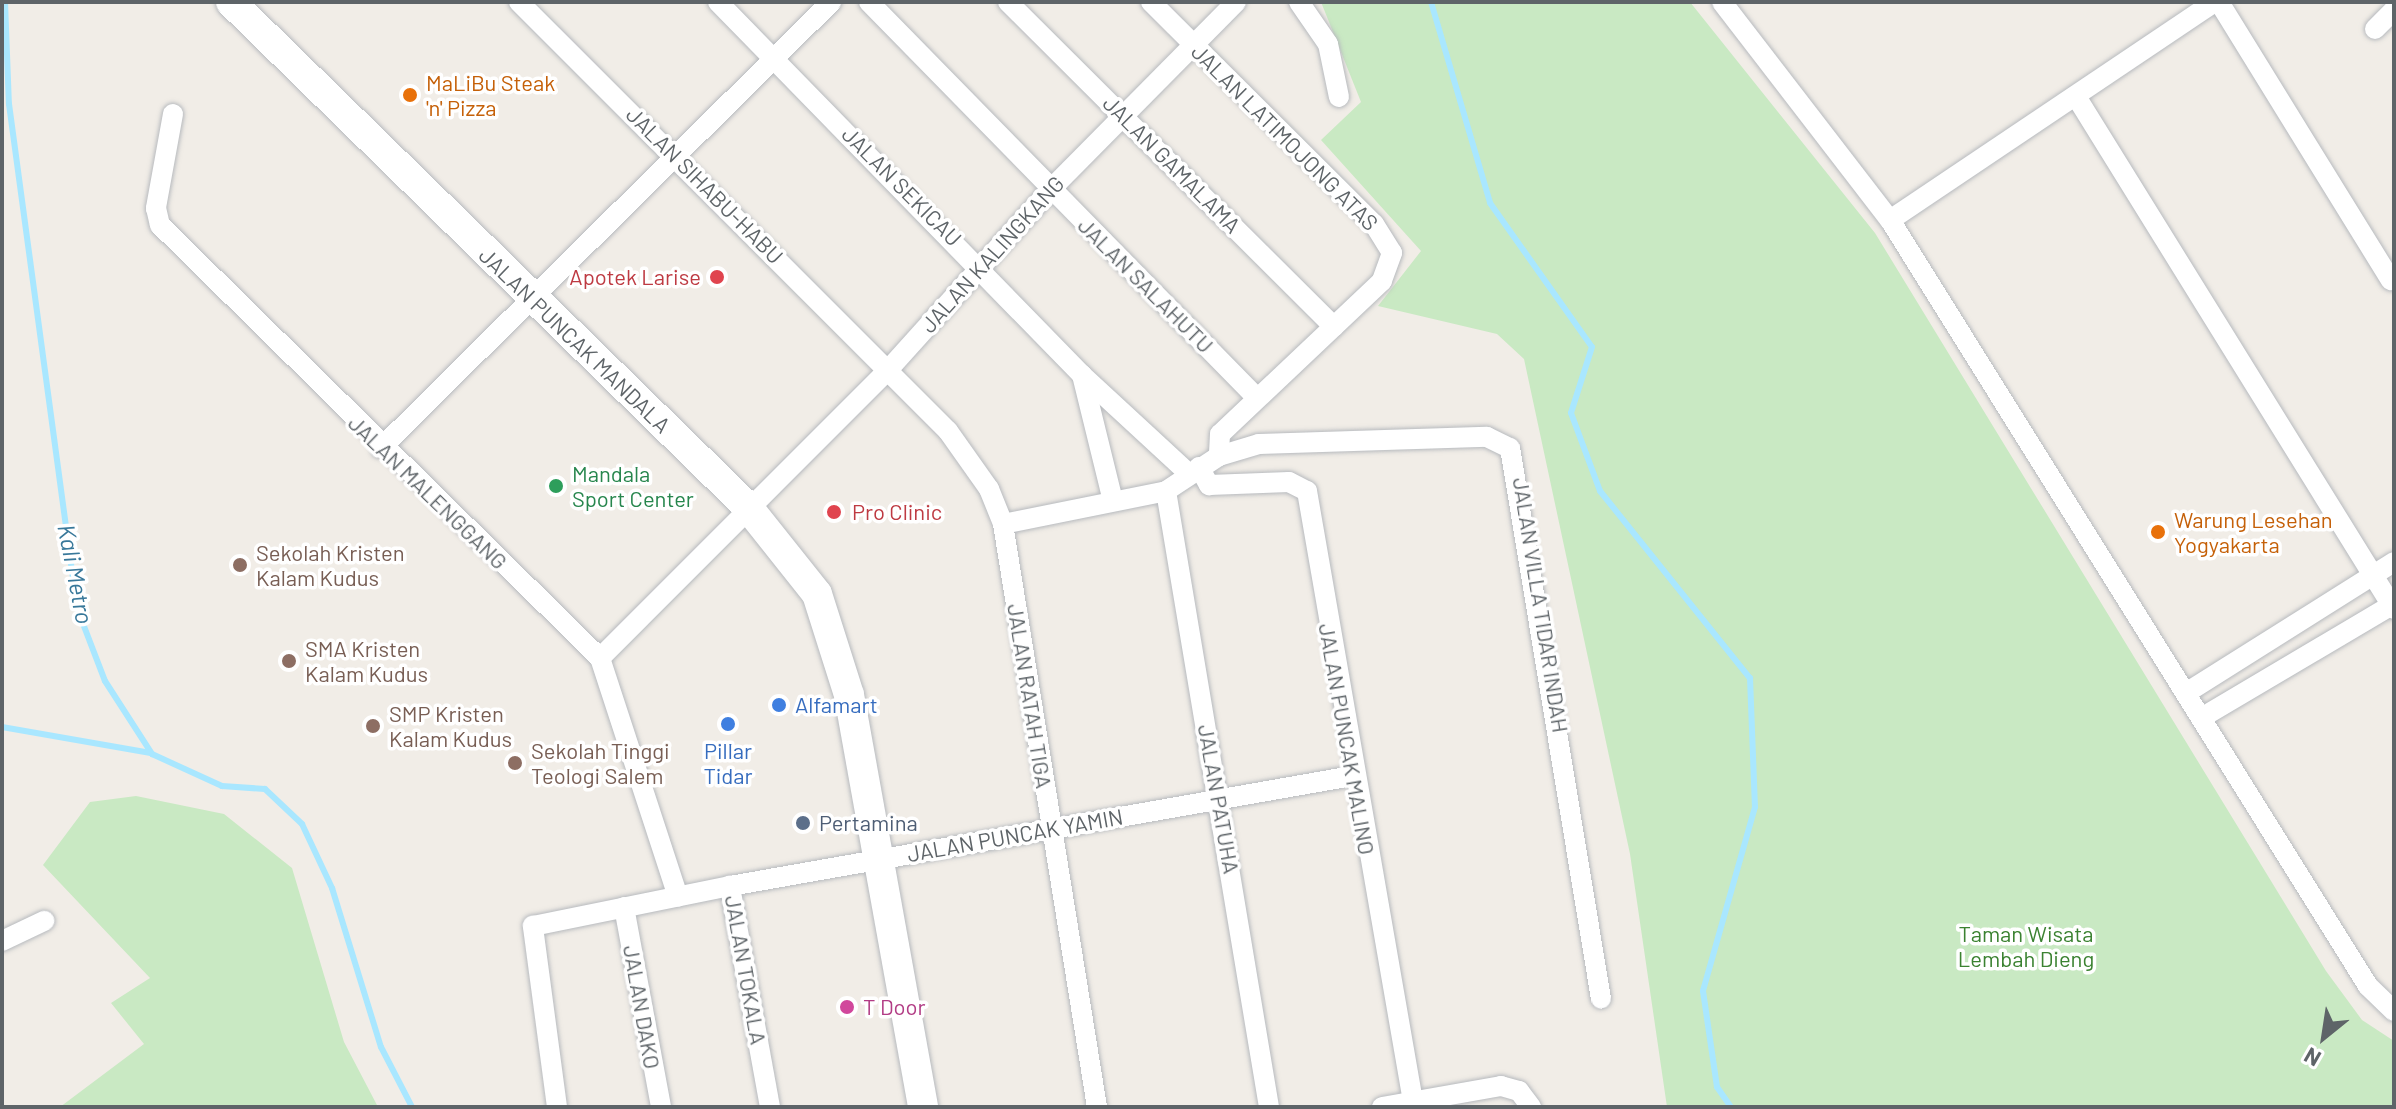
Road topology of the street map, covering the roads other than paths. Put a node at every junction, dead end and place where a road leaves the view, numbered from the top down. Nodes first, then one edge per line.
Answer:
1 (231, 2) edge
2 (519, 2) edge
3 (718, 2) edge
4 (831, 2) edge
5 (869, 2) edge
6 (1008, 2) edge
7 (1151, 2) edge
8 (1236, 2) edge
9 (1299, 2) edge
10 (1722, 2) edge
11 (2217, 2) edge
12 (2394, 10) edge
13 (2375, 29) dead end
14 (1192, 46) junction
15 (773, 58) junction
16 (1339, 97) dead end
17 (2077, 98) junction
18 (173, 114) dead end
19 (1123, 114) junction
20 (677, 156) junction
21 (1051, 189) junction
22 (1890, 220) junction
23 (981, 264) junction
24 (2391, 280) dead end
25 (534, 301) junction
26 (1334, 327) junction
27 (889, 369) junction
28 (1082, 375) junction
29 (1255, 396) junction
30 (381, 448) junction
31 (1219, 456) junction
32 (1193, 470) junction
33 (1166, 491) junction
34 (1113, 501) junction
35 (747, 506) junction
36 (1003, 524) junction
37 (2394, 562) edge
38 (2373, 576) junction
39 (2393, 606) edge
40 (600, 658) junction
41 (2186, 693) junction
42 (2201, 718) junction
43 (1352, 776) junction
44 (1220, 799) junction
45 (1051, 827) junction
46 (879, 859) junction
47 (730, 886) junction
48 (678, 897) junction
49 (624, 907) junction
50 (44, 921) dead end
51 (2, 941) edge
52 (1601, 999) dead end
53 (2394, 1011) edge
54 (1413, 1104) edge
55 (557, 1107) edge
56 (661, 1107) edge
57 (770, 1107) edge
58 (923, 1107) edge
59 (1097, 1107) edge
60 (1269, 1107) edge
61 (1382, 1107) edge
62 (1531, 1107) edge

1 - 25 main road, JALAN PUNCAK MANDALA
2 - 20 street, JALAN SIHABU-HABU
3 - 15 street, JALAN SEKICAU
4 - 15 street
5 - 21 street, JALAN SALAHUTU
6 - 19 street, JALAN GAMALAMA
7 - 14 street, JALAN LATIMOJONG ATAS
8 - 14 street, JALAN KALINGKANG
9 - 16 street
10 - 22 street
11 - 17 street
11 - 24 street
12 - 13 street
14 - 19 street, JALAN KALINGKANG
14 - 26 street, JALAN LATIMOJONG ATAS
15 - 20 street
15 - 23 street, JALAN SEKICAU
17 - 22 street
17 - 38 street
18 - 30 street, JALAN MALENGGANG
19 - 21 street, JALAN KALINGKANG
19 - 26 street, JALAN GAMALAMA
20 - 25 street
20 - 27 street, JALAN SIHABU-HABU
21 - 23 street, JALAN KALINGKANG
21 - 29 street, JALAN SALAHUTU
22 - 41 street
23 - 27 street, JALAN KALINGKANG
23 - 28 street, JALAN SEKICAU
25 - 30 street
25 - 35 main road, JALAN PUNCAK MANDALA
26 - 29 street
27 - 35 street, JALAN KALINGKANG
27 - 36 street, JALAN RATAH TIGA
28 - 32 street, JALAN SEKICAU
28 - 34 street
29 - 31 street
30 - 40 street, JALAN MALENGGANG
31 - 32 street, JALAN VILLA TIDAR INDAH
31 - 52 street, JALAN VILLA TIDAR INDAH
32 - 33 street, JALAN VILLA TIDAR INDAH
32 - 43 street, JALAN PUNCAK MALINO
33 - 34 street
33 - 44 street, JALAN PATUHA
34 - 36 street
35 - 40 street, JALAN KALINGKANG
35 - 46 main road, JALAN PUNCAK MANDALA
36 - 45 street, JALAN RATAH TIGA
37 - 38 street
38 - 39 street
38 - 41 street
39 - 42 street
40 - 48 street, JALAN MALENGGANG
41 - 42 street
42 - 53 street
43 - 44 street, JALAN PUNCAK YAMIN
43 - 54 street, JALAN PUNCAK MALINO
44 - 45 street, JALAN PUNCAK YAMIN
44 - 60 street, JALAN PATUHA
45 - 46 street, JALAN PUNCAK YAMIN
45 - 59 street, JALAN RATAH TIGA
46 - 47 street, JALAN TOKALA
46 - 58 main road, JALAN PUNCAK YAMIN
47 - 48 street
47 - 57 street, JALAN TOKALA
48 - 49 street
49 - 55 street
49 - 56 street, JALAN DAKO
50 - 51 street
54 - 61 street
54 - 62 street

